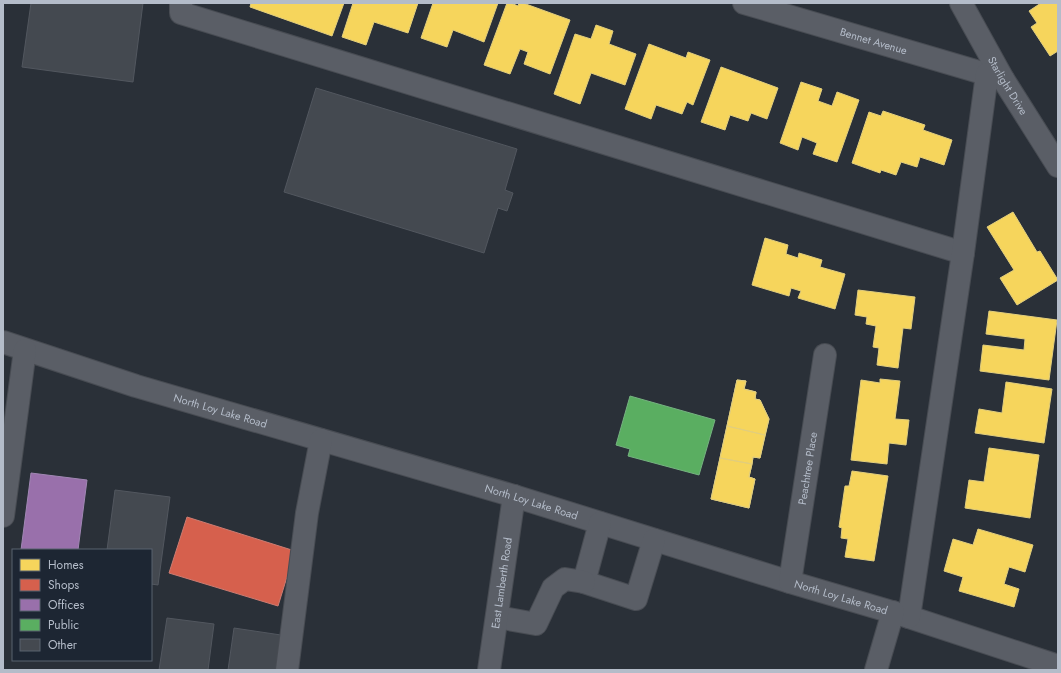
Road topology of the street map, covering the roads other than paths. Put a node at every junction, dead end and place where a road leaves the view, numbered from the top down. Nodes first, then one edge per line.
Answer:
1 (181, 3) edge
2 (744, 3) edge
3 (961, 3) edge
4 (995, 76) junction
5 (1058, 166) edge
6 (963, 254) junction
7 (3, 342) edge
8 (25, 350) junction
9 (825, 355) dead end
10 (321, 440) junction
11 (514, 496) junction
12 (3, 516) edge
13 (600, 523) junction
14 (654, 540) junction
15 (584, 582) junction
16 (790, 582) junction
17 (901, 615) junction
18 (497, 617) junction
19 (1058, 666) edge
20 (287, 670) edge
21 (489, 670) edge
22 (876, 670) edge

1 - 6 street
2 - 4 street, Bennet Avenue
3 - 4 street, Starlight Drive
4 - 5 street, Starlight Drive
4 - 6 street
6 - 17 street
7 - 8 street, North Loy Lake Road
8 - 10 street, North Loy Lake Road
8 - 12 street
9 - 16 street, Peachtree Place
10 - 11 street, North Loy Lake Road
10 - 20 street
11 - 13 street, North Loy Lake Road
11 - 18 street, East Lamberth Road
13 - 14 street, North Loy Lake Road
13 - 15 street
14 - 15 street
14 - 16 street, North Loy Lake Road
15 - 18 street
16 - 17 street, North Loy Lake Road
17 - 19 street, North Loy Lake Road
17 - 22 street
18 - 21 street, East Lamberth Road

